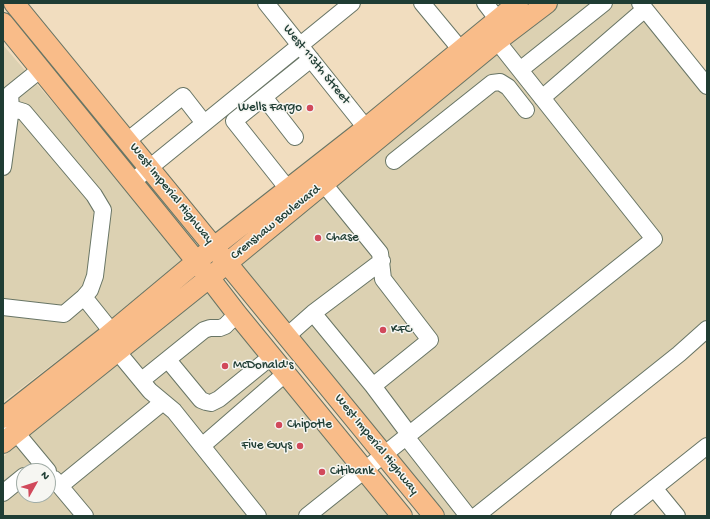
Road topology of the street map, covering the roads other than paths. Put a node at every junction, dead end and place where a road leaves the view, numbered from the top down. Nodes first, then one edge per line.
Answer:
1 (14, 3) edge
2 (266, 3) edge
3 (352, 3) edge
4 (422, 3) edge
5 (485, 3) edge
6 (604, 3) edge
7 (531, 6) edge
8 (643, 6) edge
9 (498, 20) junction
10 (3, 23) edge
11 (497, 41) junction
12 (300, 45) junction
13 (461, 50) junction
14 (311, 59) junction
15 (41, 69) junction
16 (520, 70) junction
17 (707, 86) edge
18 (8, 96) edge
19 (264, 97) junction
20 (542, 98) junction
21 (526, 110) dead end
22 (204, 122) junction
23 (114, 125) junction
24 (371, 134) junction
25 (295, 137) dead end
26 (127, 141) junction
27 (394, 161) dead end
28 (3, 167) edge
29 (149, 168) junction
30 (132, 182) junction
31 (324, 184) junction
32 (288, 189) junction
33 (214, 247) junction
34 (382, 261) junction
35 (197, 262) junction
36 (227, 263) junction
37 (209, 278) junction
38 (84, 297) junction
39 (3, 307) edge
40 (313, 313) junction
41 (237, 314) junction
42 (707, 329) edge
43 (112, 332) junction
44 (287, 336) junction
45 (117, 351) junction
46 (272, 356) junction
47 (164, 363) junction
48 (286, 373) junction
49 (142, 380) junction
50 (373, 386) junction
51 (163, 402) junction
52 (6, 425) edge
53 (408, 436) junction
54 (202, 446) junction
55 (707, 446) edge
56 (385, 456) junction
57 (37, 463) edge
58 (364, 470) junction
59 (16, 482) edge
60 (56, 482) edge
61 (60, 486) junction
62 (654, 488) junction
63 (3, 493) edge
64 (85, 516) edge
65 (258, 516) edge
66 (307, 516) edge
67 (402, 516) edge
68 (434, 516) edge
69 (468, 516) edge
70 (476, 516) edge
71 (619, 516) edge
72 (677, 516) edge

1 - 23 main road, West Imperial Highway
2 - 12 street, West 113th Street
3 - 12 street
4 - 13 street
5 - 9 street
6 - 16 street
7 - 9 main road, Crenshaw Boulevard
7 - 11 main road, Crenshaw Boulevard
8 - 17 street
8 - 20 street
9 - 13 main road, Crenshaw Boulevard
10 - 15 main road, West Imperial Highway
11 - 16 street
11 - 24 main road, Crenshaw Boulevard
12 - 14 street, West 113th Street
12 - 22 street
13 - 24 main road, Crenshaw Boulevard
14 - 19 street
14 - 24 street, West 113th Street
15 - 18 street
15 - 23 main road
15 - 30 main road, West Imperial Highway
16 - 20 street
18 - 28 street
18 - 38 street
19 - 25 street
19 - 32 street
20 - 53 street
21 - 27 street
22 - 26 street
22 - 29 street
23 - 26 main road, West Imperial Highway
24 - 31 main road, Crenshaw Boulevard
24 - 32 main road, Crenshaw Boulevard
26 - 29 main road, West Imperial Highway
29 - 30 street
29 - 33 main road, West Imperial Highway
30 - 35 main road, West Imperial Highway
31 - 34 street
31 - 36 main road, Crenshaw Boulevard
32 - 33 main road, Crenshaw Boulevard
33 - 35 main road, Crenshaw Boulevard
33 - 36 main road, West Imperial Highway
34 - 40 street
34 - 50 street
35 - 37 main road, West Imperial Highway
35 - 43 main road, Crenshaw Boulevard
36 - 37 main road, Crenshaw Boulevard
36 - 44 main road, West Imperial Highway
37 - 41 main road, West Imperial Highway
37 - 45 main road, Crenshaw Boulevard
38 - 39 street
38 - 43 street
40 - 44 street
40 - 50 street
41 - 46 main road, West Imperial Highway
41 - 47 street
42 - 70 street
43 - 52 main road, Crenshaw Boulevard
44 - 56 main road, West Imperial Highway
45 - 49 street
45 - 52 main road, Crenshaw Boulevard
46 - 47 street
46 - 48 main road, West Imperial Highway
47 - 49 street
48 - 54 street
48 - 58 main road, West Imperial Highway
49 - 51 street
50 - 53 street
51 - 54 street
51 - 61 street
52 - 57 street
53 - 56 street
53 - 69 street
54 - 65 street
55 - 62 street
56 - 58 street
56 - 68 main road, West Imperial Highway
58 - 66 street
58 - 67 main road, West Imperial Highway
59 - 63 street
60 - 61 street
61 - 64 street
62 - 71 street
62 - 72 street

